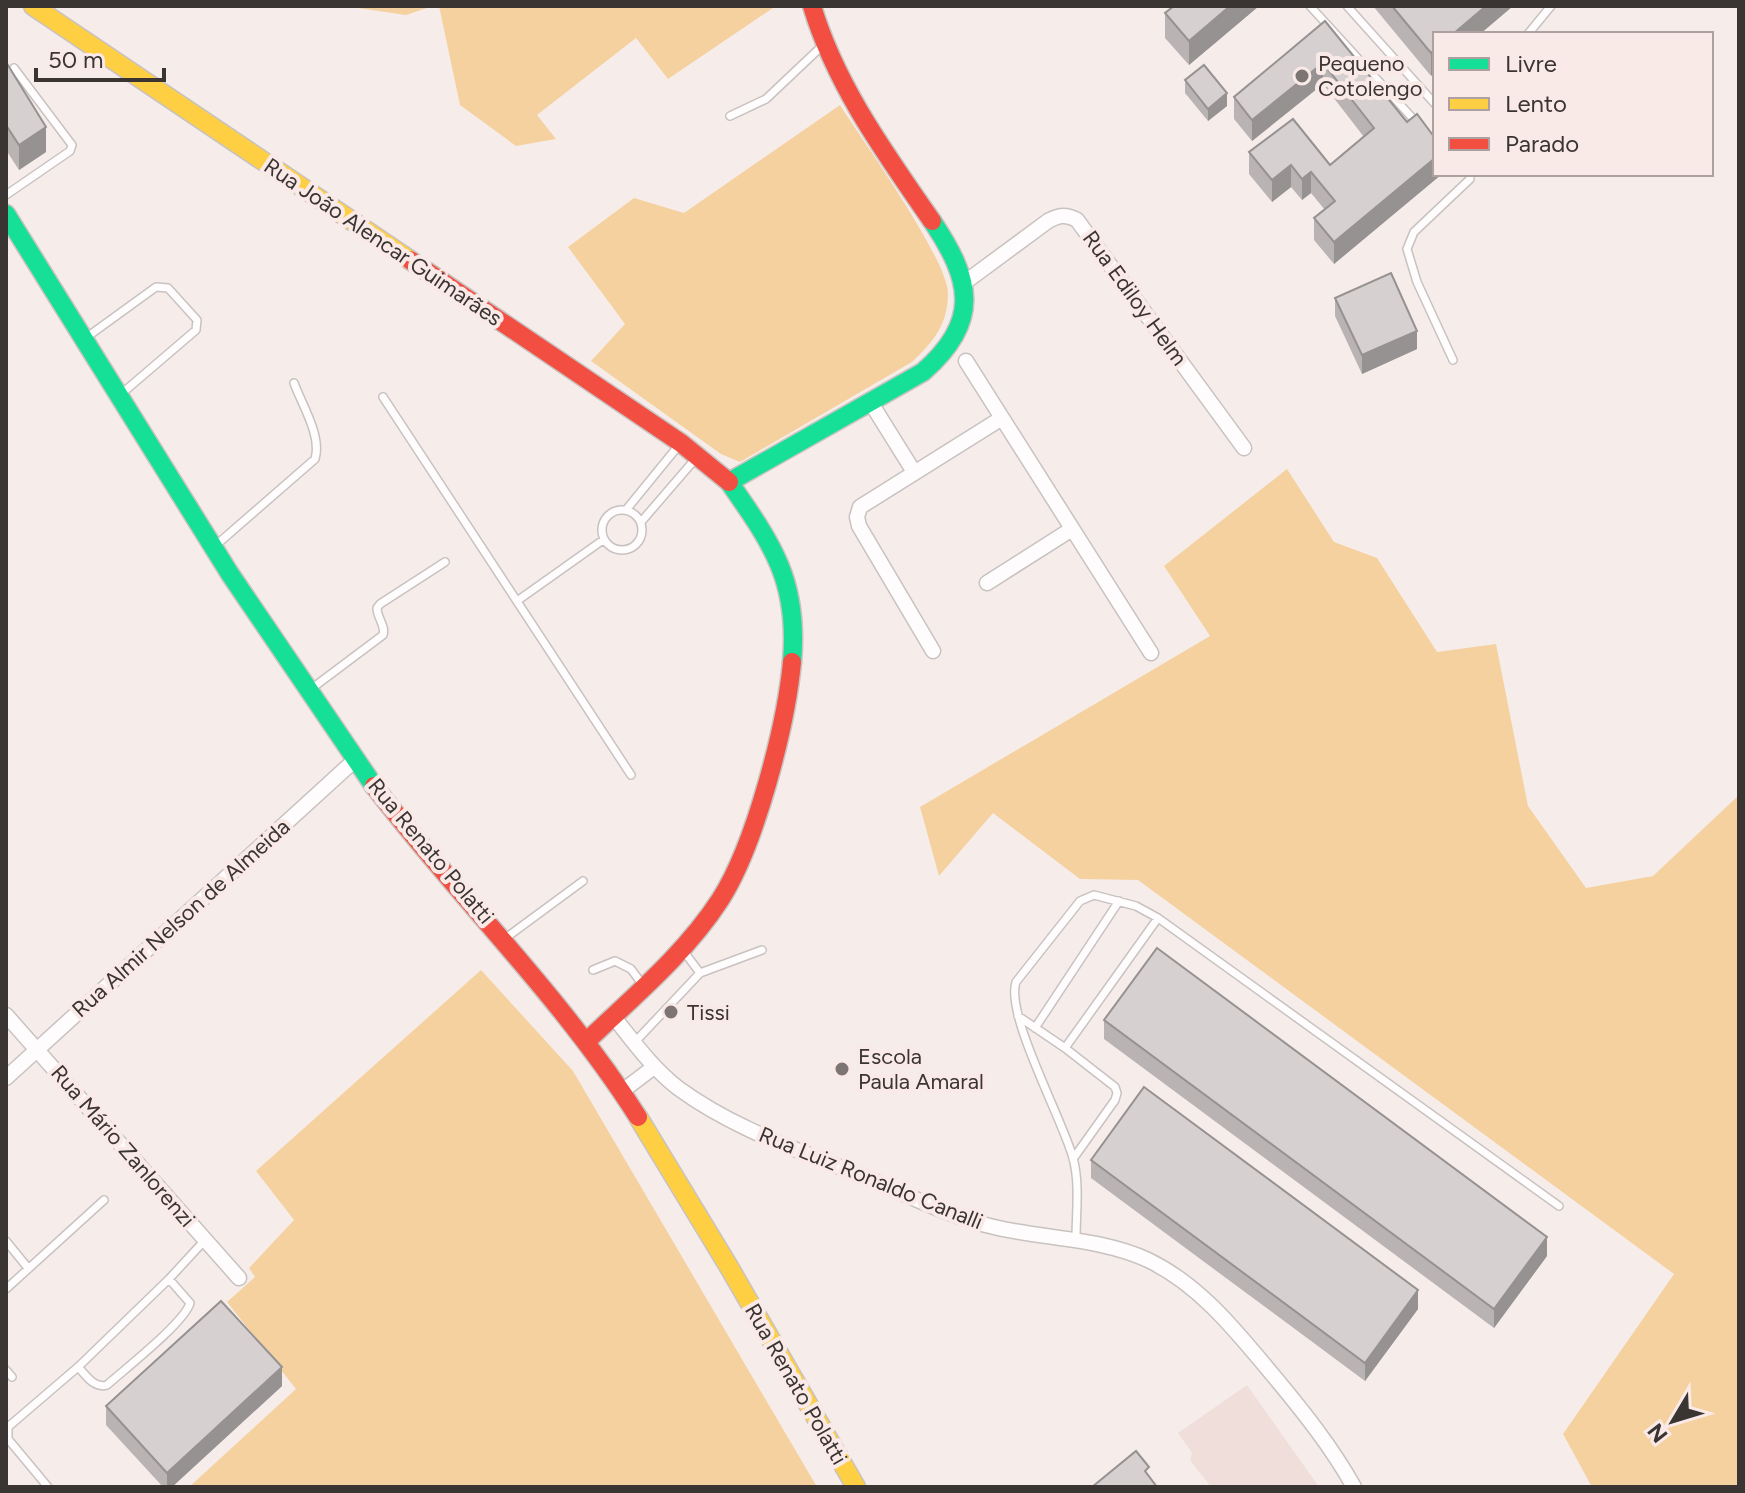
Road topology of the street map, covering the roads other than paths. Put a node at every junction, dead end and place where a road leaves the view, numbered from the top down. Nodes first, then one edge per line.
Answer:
1 (33, 6) edge
2 (812, 6) edge
3 (1310, 6) edge
4 (1347, 6) edge
5 (1551, 6) edge
6 (1530, 32) edge
7 (824, 44) junction
8 (14, 68) edge
9 (1433, 102) edge
10 (730, 116) dead end
11 (1424, 131) edge
12 (1470, 176) edge
13 (6, 195) edge
14 (6, 214) edge
15 (964, 283) junction
16 (84, 340) junction
17 (1453, 360) dead end
18 (966, 361) dead end
19 (294, 383) dead end
20 (118, 396) junction
21 (383, 397) dead end
22 (871, 403) junction
23 (1002, 418) junction
24 (681, 443) junction
25 (1244, 448) dead end
26 (698, 456) junction
27 (914, 472) junction
28 (729, 482) junction
29 (626, 510) junction
30 (641, 522) junction
31 (1072, 529) junction
32 (603, 540) junction
33 (213, 547) junction
34 (445, 562) dead end
35 (987, 583) dead end
36 (517, 601) junction
37 (933, 651) dead end
38 (1151, 653) dead end
39 (309, 690) junction
40 (356, 759) junction
41 (631, 775) dead end
42 (583, 881) dead end
43 (1119, 901) junction
44 (1158, 918) junction
45 (505, 938) junction
46 (681, 948) junction
47 (762, 950) dead end
48 (593, 970) dead end
49 (700, 973) junction
50 (644, 986) junction
51 (6, 1015) edge
52 (613, 1016) junction
53 (1018, 1016) junction
54 (1035, 1028) junction
55 (587, 1041) junction
56 (634, 1043) junction
57 (1065, 1048) junction
58 (37, 1049) junction
59 (654, 1067) junction
60 (6, 1078) edge
61 (621, 1092) junction
62 (1073, 1159) junction
63 (104, 1200) dead end
64 (1559, 1206) dead end
65 (205, 1240) junction
66 (6, 1241) edge
67 (1076, 1242) junction
68 (28, 1268) junction
69 (239, 1278) dead end
70 (169, 1279) junction
71 (6, 1289) edge
72 (78, 1367) junction
73 (6, 1370) edge
74 (12, 1377) dead end
75 (48, 1487) edge
76 (856, 1487) edge
77 (1354, 1487) edge

1 - 24 main road, Rua João Alencar Guimarães
2 - 7 main road
3 - 11 lane
4 - 9 lane
5 - 6 lane
7 - 10 lane
7 - 15 main road
8 - 13 lane
12 - 17 lane
14 - 16 main road, Rua Renato Polatti
15 - 22 main road
15 - 25 street, Rua Ediloy Helm
16 - 20 main road, Rua Renato Polatti
16 - 20 lane
18 - 23 street
19 - 33 lane
20 - 33 main road, Rua Renato Polatti
21 - 36 lane
22 - 27 street
22 - 28 main road
23 - 27 street
23 - 31 street
24 - 26 main road, Rua João Alencar Guimarães
24 - 29 lane
26 - 28 main road, Rua João Alencar Guimarães
26 - 30 lane
27 - 37 street
28 - 46 main road, Rua João Alencar Guimarães
29 - 30 lane
29 - 32 lane
30 - 32 lane
31 - 35 street
31 - 38 street
32 - 36 lane
33 - 39 main road, Rua Renato Polatti
34 - 39 lane
36 - 41 lane
39 - 40 main road, Rua Renato Polatti
40 - 45 main road, Rua Renato Polatti
40 - 58 street, Rua Almir Nelson de Almeida
42 - 45 lane
43 - 44 lane
43 - 53 lane
43 - 54 lane
44 - 57 lane
44 - 64 lane
45 - 55 main road, Rua Renato Polatti
46 - 49 lane
46 - 50 main road, Rua João Alencar Guimarães
47 - 49 lane
48 - 50 lane
49 - 56 lane
50 - 52 main road, Rua João Alencar Guimarães
51 - 58 street, Rua Mário Zanlorenzi
52 - 55 main road, Rua João Alencar Guimarães
52 - 56 street, Rua Luiz Ronaldo Canalli
53 - 54 lane
53 - 62 lane
54 - 57 lane
55 - 61 main road, Rua Renato Polatti
56 - 59 street, Rua Luiz Ronaldo Canalli
57 - 62 lane
58 - 60 street, Rua Almir Nelson de Almeida
58 - 65 street, Rua Mário Zanlorenzi
59 - 61 street
59 - 67 street, Rua Luiz Ronaldo Canalli
61 - 76 main road, Rua Renato Polatti
62 - 67 lane
63 - 68 lane
65 - 69 street, Rua Mário Zanlorenzi
65 - 70 lane
66 - 68 lane
67 - 77 street, Rua Luiz Ronaldo Canalli
68 - 71 lane
70 - 72 lane
70 - 72 lane
72 - 75 lane
73 - 74 lane

